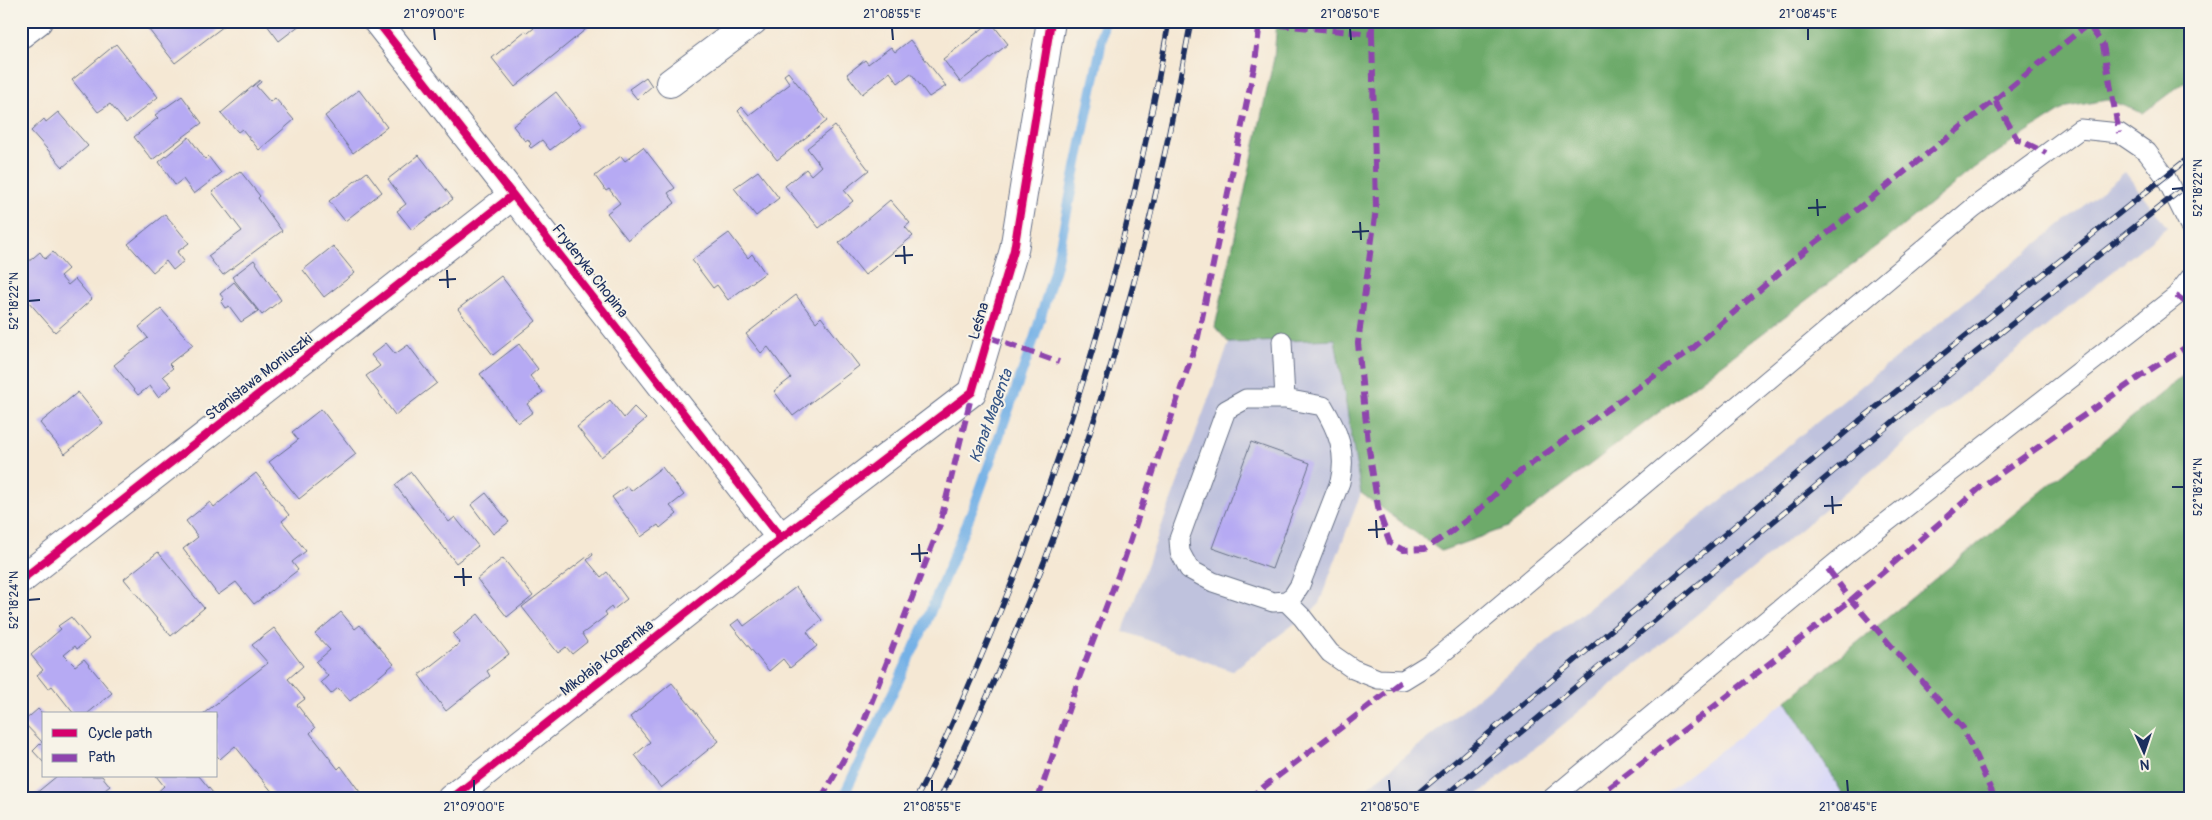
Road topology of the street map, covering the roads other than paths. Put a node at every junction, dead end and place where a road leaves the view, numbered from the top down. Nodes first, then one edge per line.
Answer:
1 (38, 21) edge
2 (377, 21) edge
3 (753, 21) edge
4 (1051, 21) edge
5 (21, 34) edge
6 (670, 83) dead end
7 (513, 196) junction
8 (2191, 228) edge
9 (2191, 277) edge
10 (1282, 341) dead end
11 (1286, 399) junction
12 (782, 538) junction
13 (21, 580) edge
14 (1286, 601) junction
15 (450, 799) edge
16 (1551, 799) edge

1 - 5 street
2 - 7 street, Fryderyka Chopina
3 - 6 street
4 - 12 street, Leśna
7 - 12 street, Fryderyka Chopina
7 - 13 street, Stanisława Moniuszki
8 - 14 lane
9 - 16 lane
10 - 11 lane
11 - 14 lane
11 - 14 lane
12 - 15 street, Mikołaja Kopernika

